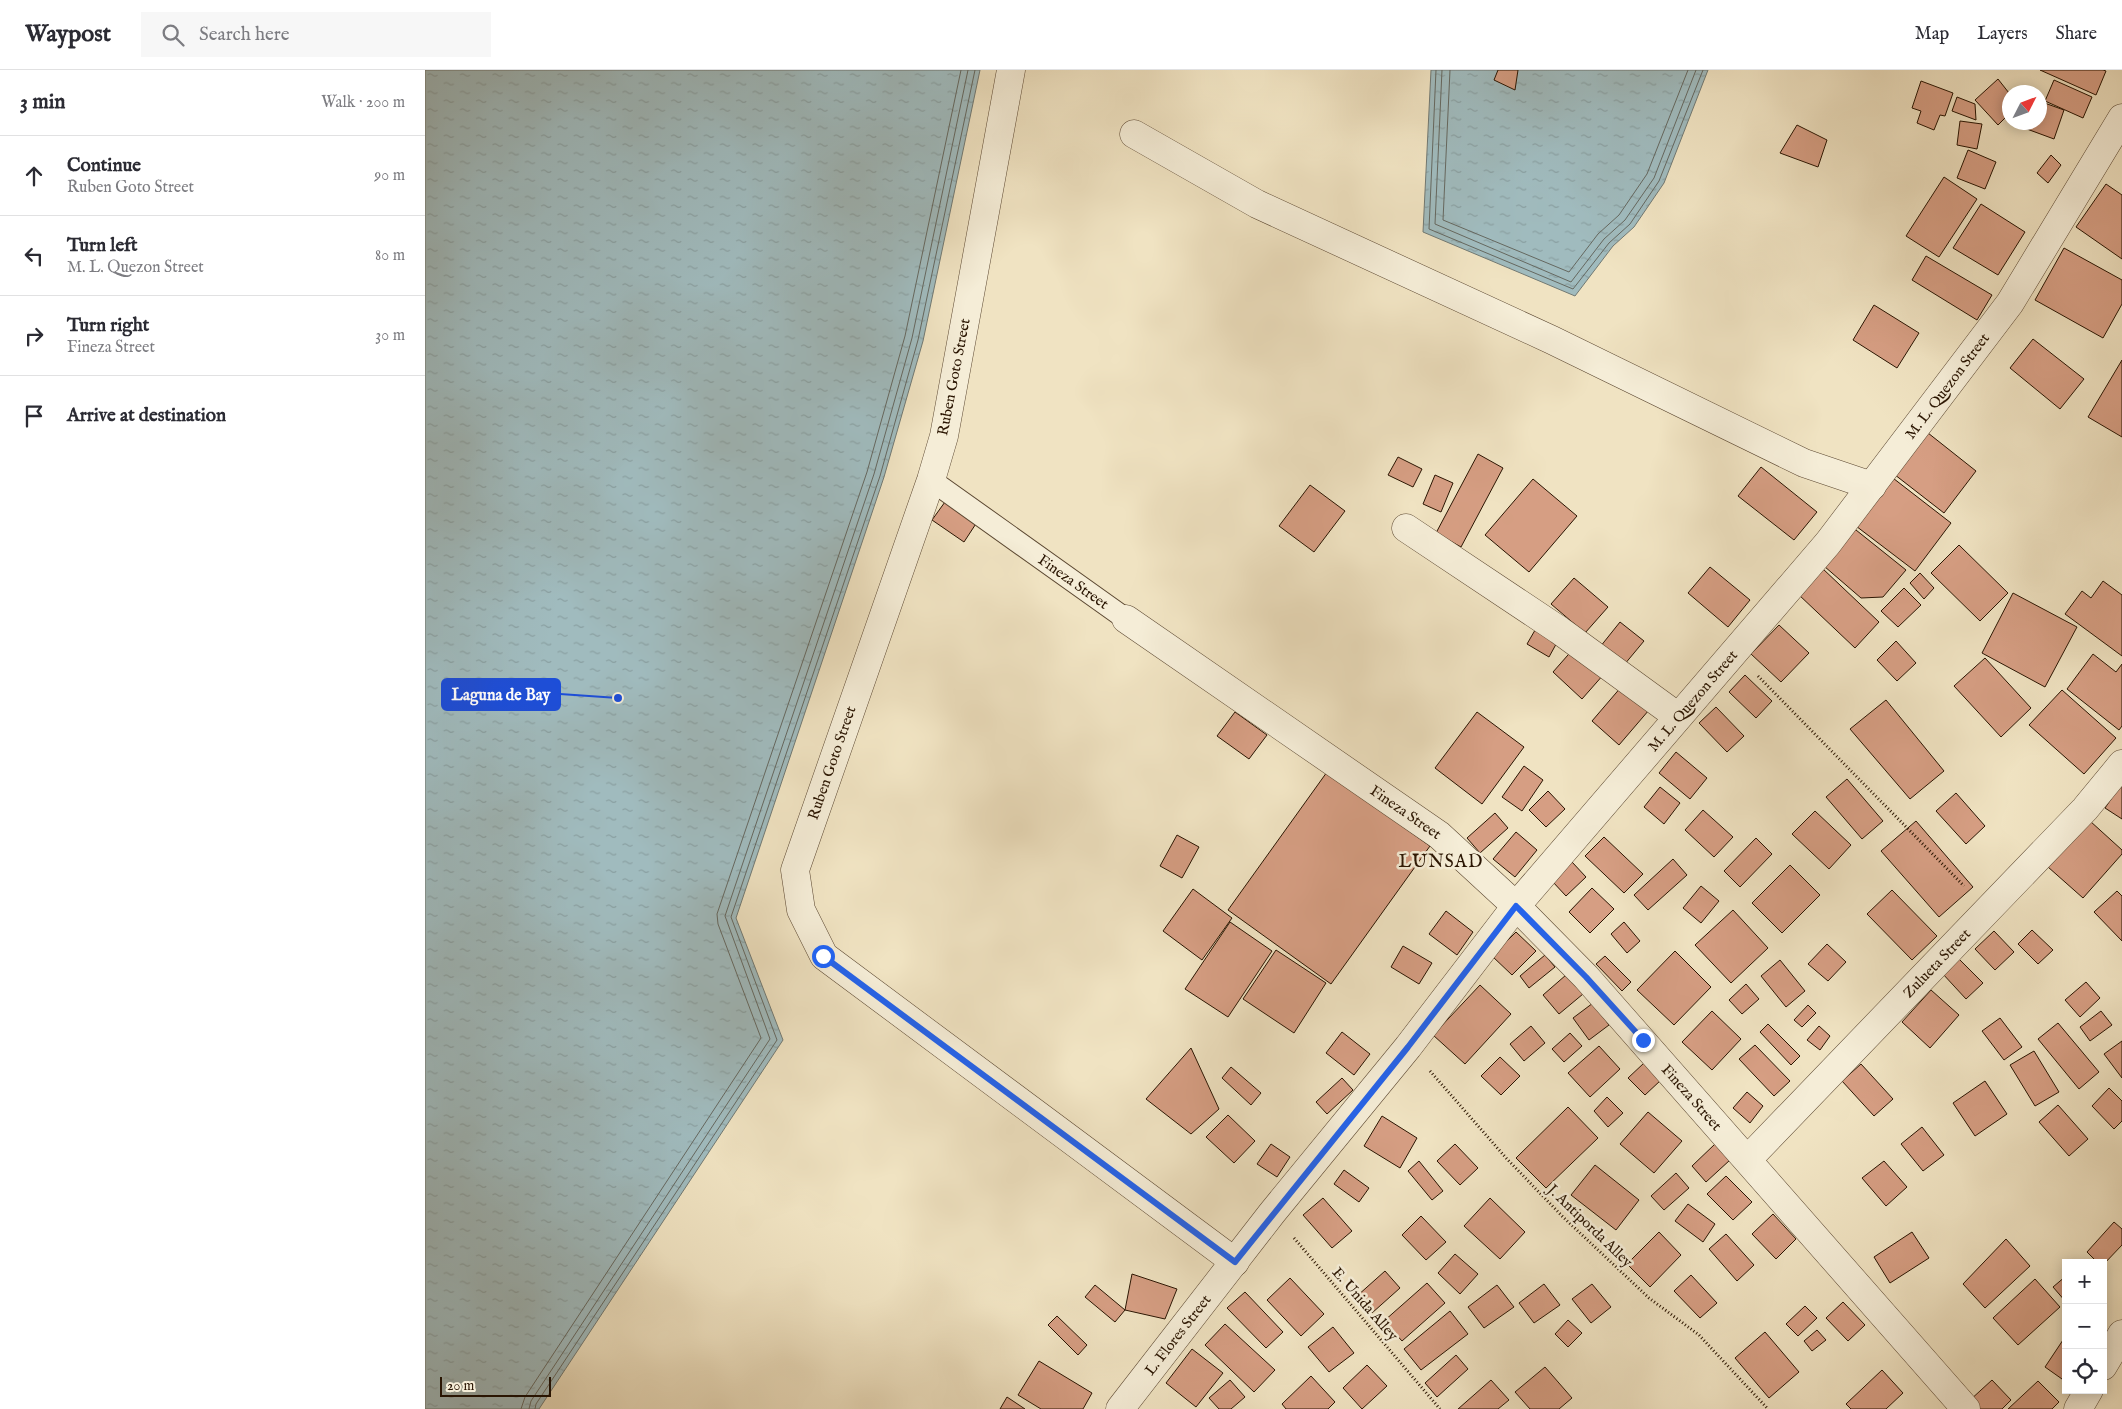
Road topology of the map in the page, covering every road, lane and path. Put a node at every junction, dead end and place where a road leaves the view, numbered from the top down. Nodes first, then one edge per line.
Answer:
1 (1011, 70) edge
2 (2122, 118) edge
3 (1134, 134) dead end
4 (931, 480) junction
5 (1872, 486) junction
6 (1406, 528) dead end
7 (1126, 619) joint
8 (1733, 651) junction
9 (1677, 716) junction
10 (2122, 764) edge
11 (1516, 906) junction
12 (1987, 909) junction
13 (1408, 1047) junction
14 (1748, 1159) junction
15 (1272, 1213) junction
16 (1235, 1262) junction
17 (2122, 1334) edge
18 (2107, 1359) edge
19 (2087, 1394) edge
20 (1120, 1409) edge
21 (1440, 1409) edge
22 (1768, 1409) edge
23 (1966, 1409) edge
24 (2078, 1409) edge

1 - 4 street, Ruben Goto Street
2 - 5 street, M. L. Quezon Street
3 - 5 street
4 - 7 street, Fineza Street
4 - 16 street, Ruben Goto Street
5 - 8 street, M. L. Quezon Street
6 - 9 street
7 - 11 street, Fineza Street
8 - 9 street, M. L. Quezon Street
8 - 12 path
9 - 11 street, M. L. Quezon Street
10 - 12 street, Zulueta Street
11 - 13 street, M. L. Quezon Street
11 - 14 street, Fineza Street
12 - 14 street, Zulueta Street
13 - 15 street, M. L. Quezon Street
13 - 22 path, J. Antiporda Alley
14 - 23 street, Fineza Street
15 - 16 street, M. L. Quezon Street
15 - 21 path, E. Unida Alley
16 - 20 street, L. Flores Street
17 - 18 street
19 - 24 street

